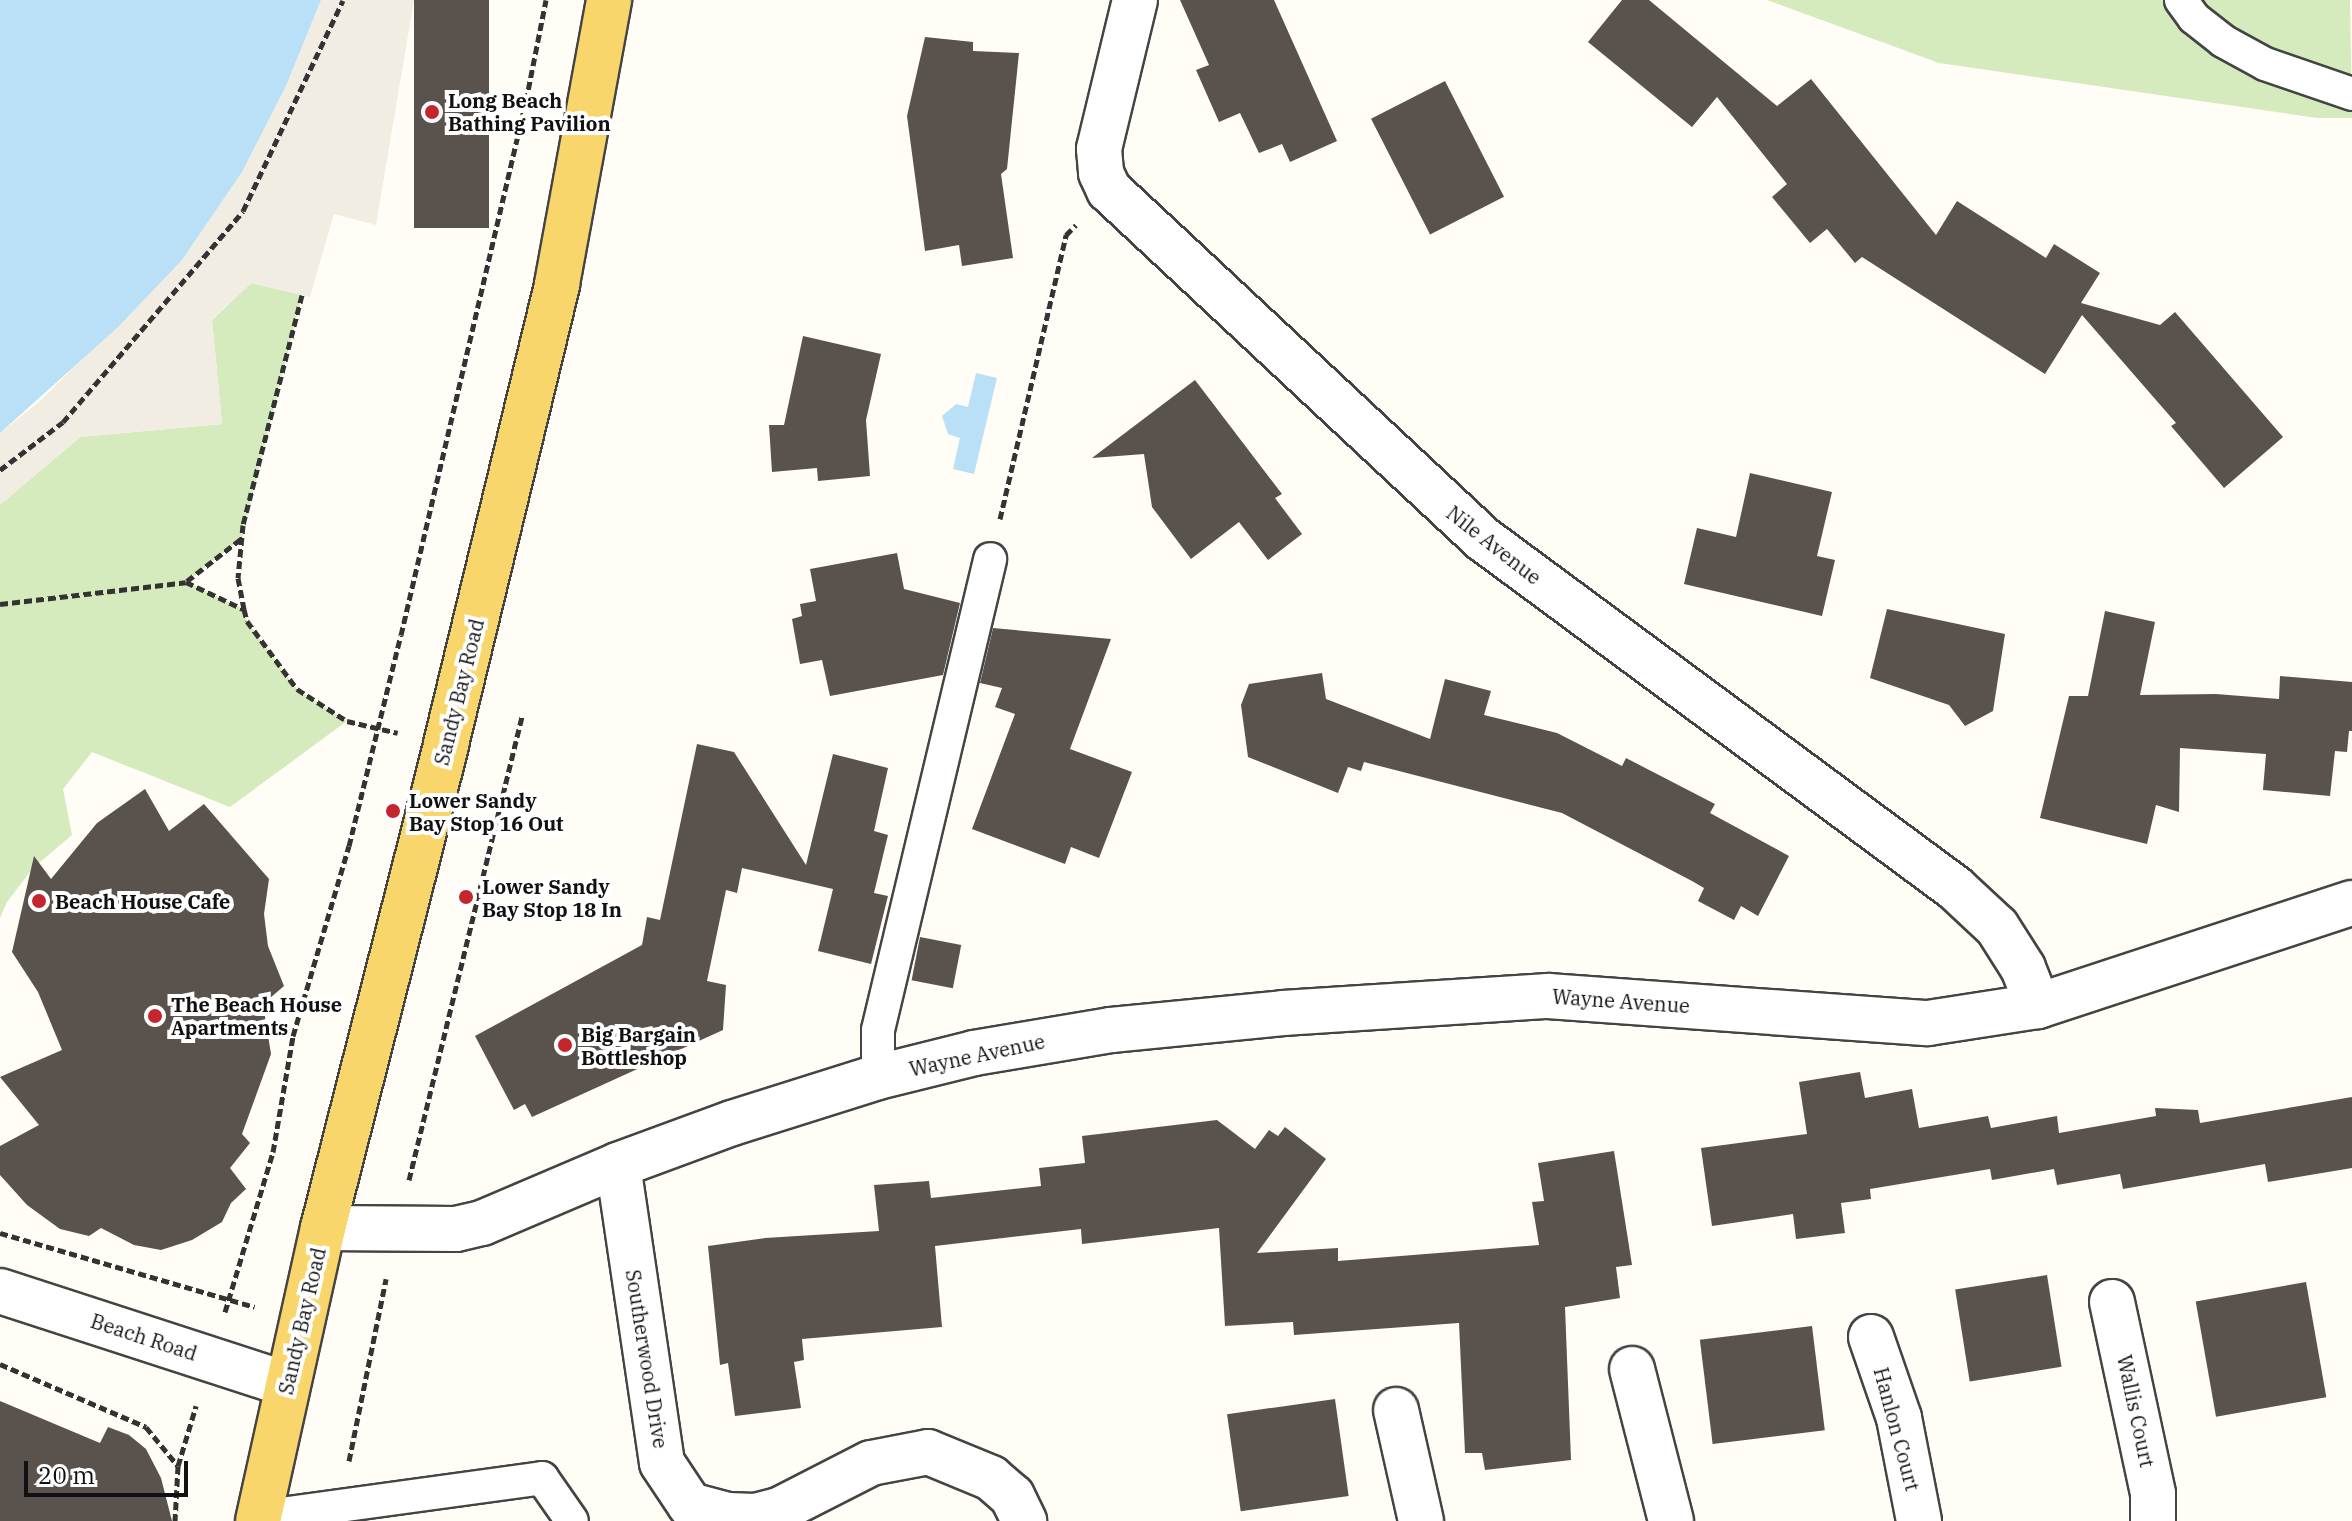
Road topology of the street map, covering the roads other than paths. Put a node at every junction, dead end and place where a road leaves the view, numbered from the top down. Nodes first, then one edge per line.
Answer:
1 (609, 0) edge
2 (1135, 0) edge
3 (2181, 0) edge
4 (2352, 94) edge
5 (990, 559) road end
6 (2352, 903) edge
7 (2038, 1006) junction
8 (878, 1077) junction
9 (618, 1165) junction
10 (323, 1228) junction
11 (0, 1291) edge
12 (2112, 1302) dead end
13 (1871, 1337) dead end
14 (1632, 1369) dead end
15 (287, 1384) junction
16 (1396, 1410) dead end
17 (258, 1519) edge
18 (572, 1521) edge
19 (1024, 1521) edge
20 (1421, 1521) edge
21 (1671, 1521) edge
22 (1919, 1521) edge
23 (2153, 1521) edge

1 - 10 main road, Sandy Bay Road
2 - 7 street, Nile Avenue
3 - 4 lane
5 - 8 lane, Wayne Avenue
6 - 7 street, Wayne Avenue
7 - 8 street, Wayne Avenue
8 - 9 street, Wayne Avenue
9 - 10 street, Wayne Avenue
9 - 19 street, Southerwood Drive
10 - 15 main road, Sandy Bay Road
11 - 15 street, Beach Road
12 - 23 street, Wallis Court
13 - 22 street, Hanlon Court
14 - 21 street
15 - 17 main road, Sandy Bay Road
16 - 20 street
17 - 18 lane

